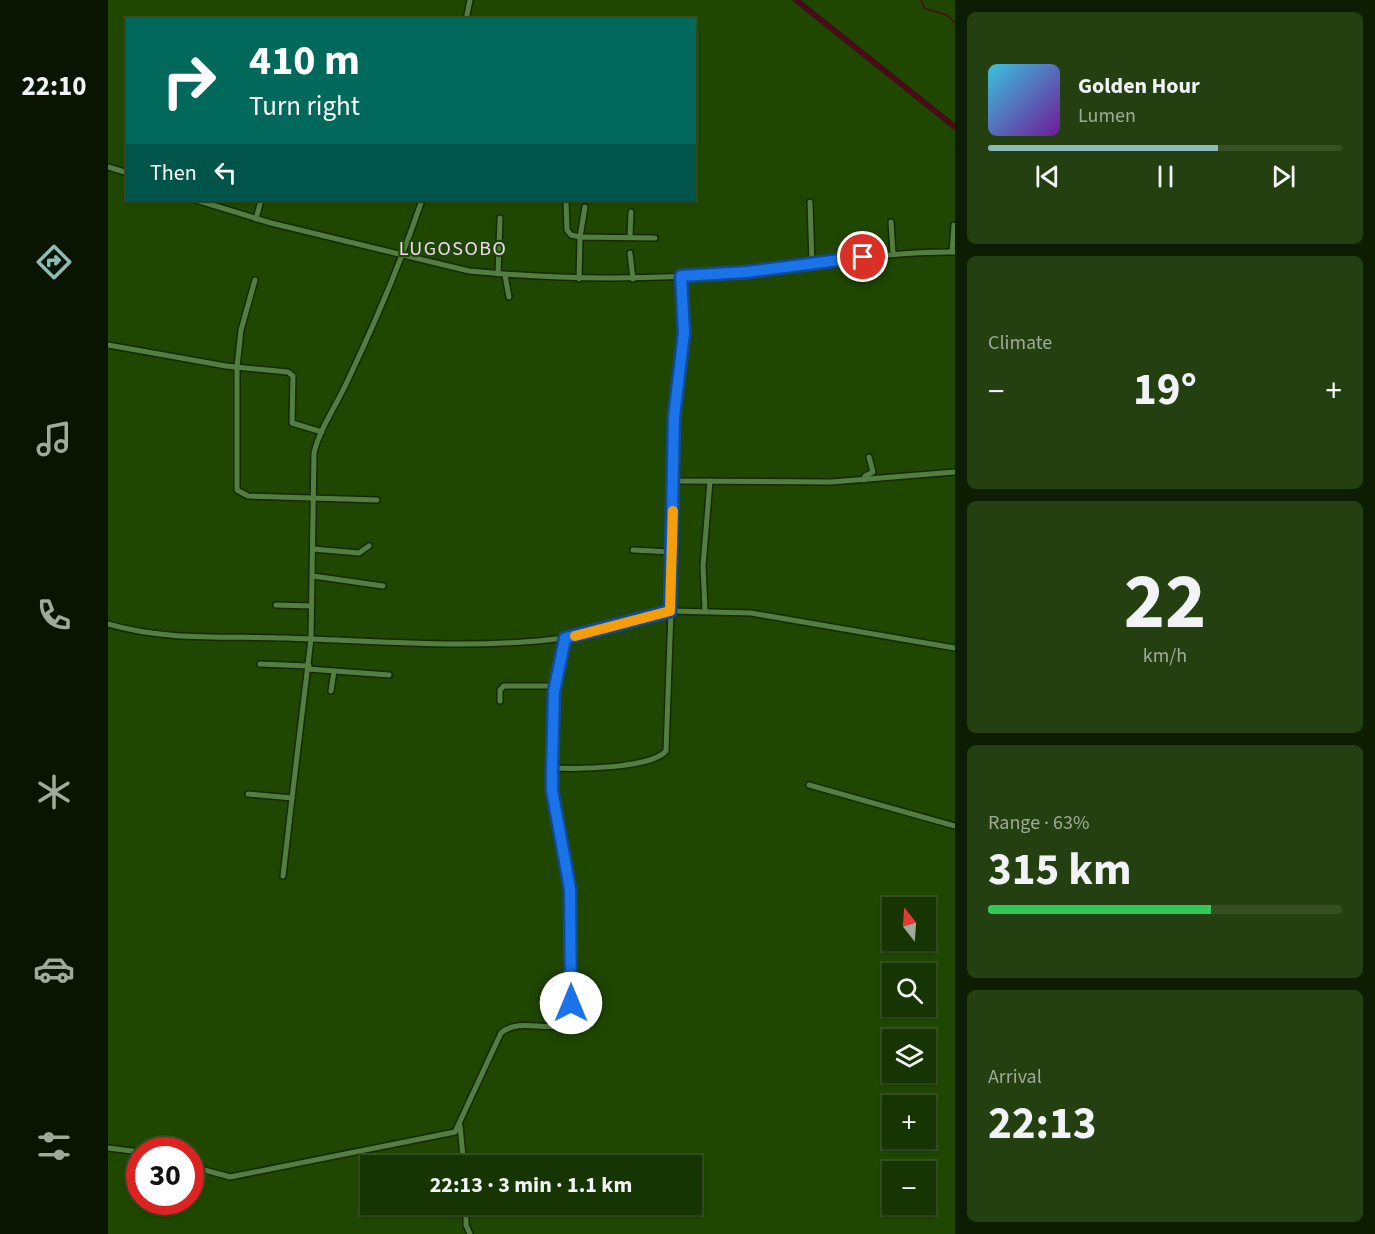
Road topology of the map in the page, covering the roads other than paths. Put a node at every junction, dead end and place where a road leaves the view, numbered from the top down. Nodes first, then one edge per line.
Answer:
1 (470, 0) edge
2 (466, 18) edge
3 (108, 167) edge
4 (126, 172) edge
5 (199, 201) edge
6 (261, 201) edge
7 (422, 201) edge
8 (566, 202) dead end
9 (810, 202) dead end
10 (585, 207) dead end
11 (631, 212) dead end
12 (500, 218) dead end
13 (256, 219) junction
14 (891, 222) dead end
15 (954, 225) edge
16 (630, 236) junction
17 (580, 237) junction
18 (655, 238) dead end
19 (954, 252) edge
20 (630, 253) dead end
21 (893, 253) junction
22 (403, 256) junction
23 (812, 264) junction
24 (502, 274) junction
25 (681, 276) junction
26 (579, 279) junction
27 (633, 279) junction
28 (255, 280) dead end
29 (509, 297) dead end
30 (108, 345) edge
31 (237, 367) junction
32 (322, 432) junction
33 (869, 457) dead end
34 (955, 472) edge
35 (864, 480) junction
36 (674, 481) junction
37 (710, 481) junction
38 (312, 498) junction
39 (377, 500) dead end
40 (369, 546) dead end
41 (313, 549) junction
42 (633, 550) dead end
43 (672, 552) junction
44 (312, 576) junction
45 (383, 586) dead end
46 (276, 605) dead end
47 (312, 606) junction
48 (705, 610) junction
49 (670, 611) junction
50 (108, 624) edge
51 (565, 638) junction
52 (311, 639) junction
53 (955, 648) edge
54 (260, 664) dead end
55 (308, 667) junction
56 (334, 671) junction
57 (389, 675) dead end
58 (555, 686) junction
59 (331, 691) dead end
60 (500, 701) dead end
61 (552, 768) junction
62 (809, 784) dead end
63 (248, 794) dead end
64 (292, 798) junction
65 (955, 826) edge
66 (283, 876) dead end
67 (460, 1126) junction
68 (108, 1148) edge
69 (126, 1150) edge
70 (463, 1155) edge
71 (204, 1170) edge
72 (466, 1215) edge
73 (470, 1234) edge

1 - 2 street
3 - 4 street
5 - 13 street
6 - 13 street
7 - 22 street
8 - 17 street
9 - 23 street
10 - 17 street
11 - 16 street
12 - 24 street
13 - 22 street
14 - 21 street
15 - 19 street
16 - 17 street
16 - 18 street
17 - 26 street
19 - 21 street
20 - 27 street
21 - 23 street
22 - 24 street
22 - 32 street
23 - 25 street
24 - 26 street
24 - 29 street
25 - 27 street
25 - 36 street
26 - 27 street
28 - 31 street
30 - 31 street
31 - 32 street
31 - 38 street
32 - 38 street
33 - 35 street
34 - 35 street
35 - 37 street
36 - 37 street
36 - 43 street
37 - 48 street
38 - 39 street
38 - 41 street
40 - 41 street
41 - 44 street
42 - 43 street
43 - 49 street
44 - 45 street
44 - 47 street
46 - 47 street
47 - 52 street
48 - 49 street
48 - 53 street
49 - 51 street
49 - 61 street
50 - 52 street
51 - 52 street
51 - 58 street
52 - 55 street
54 - 55 street
55 - 56 street
55 - 64 street
56 - 57 street
56 - 59 street
58 - 60 street
58 - 61 street
61 - 67 street
62 - 65 street
63 - 64 street
64 - 66 street
67 - 70 street
67 - 71 street
68 - 69 street
72 - 73 street

